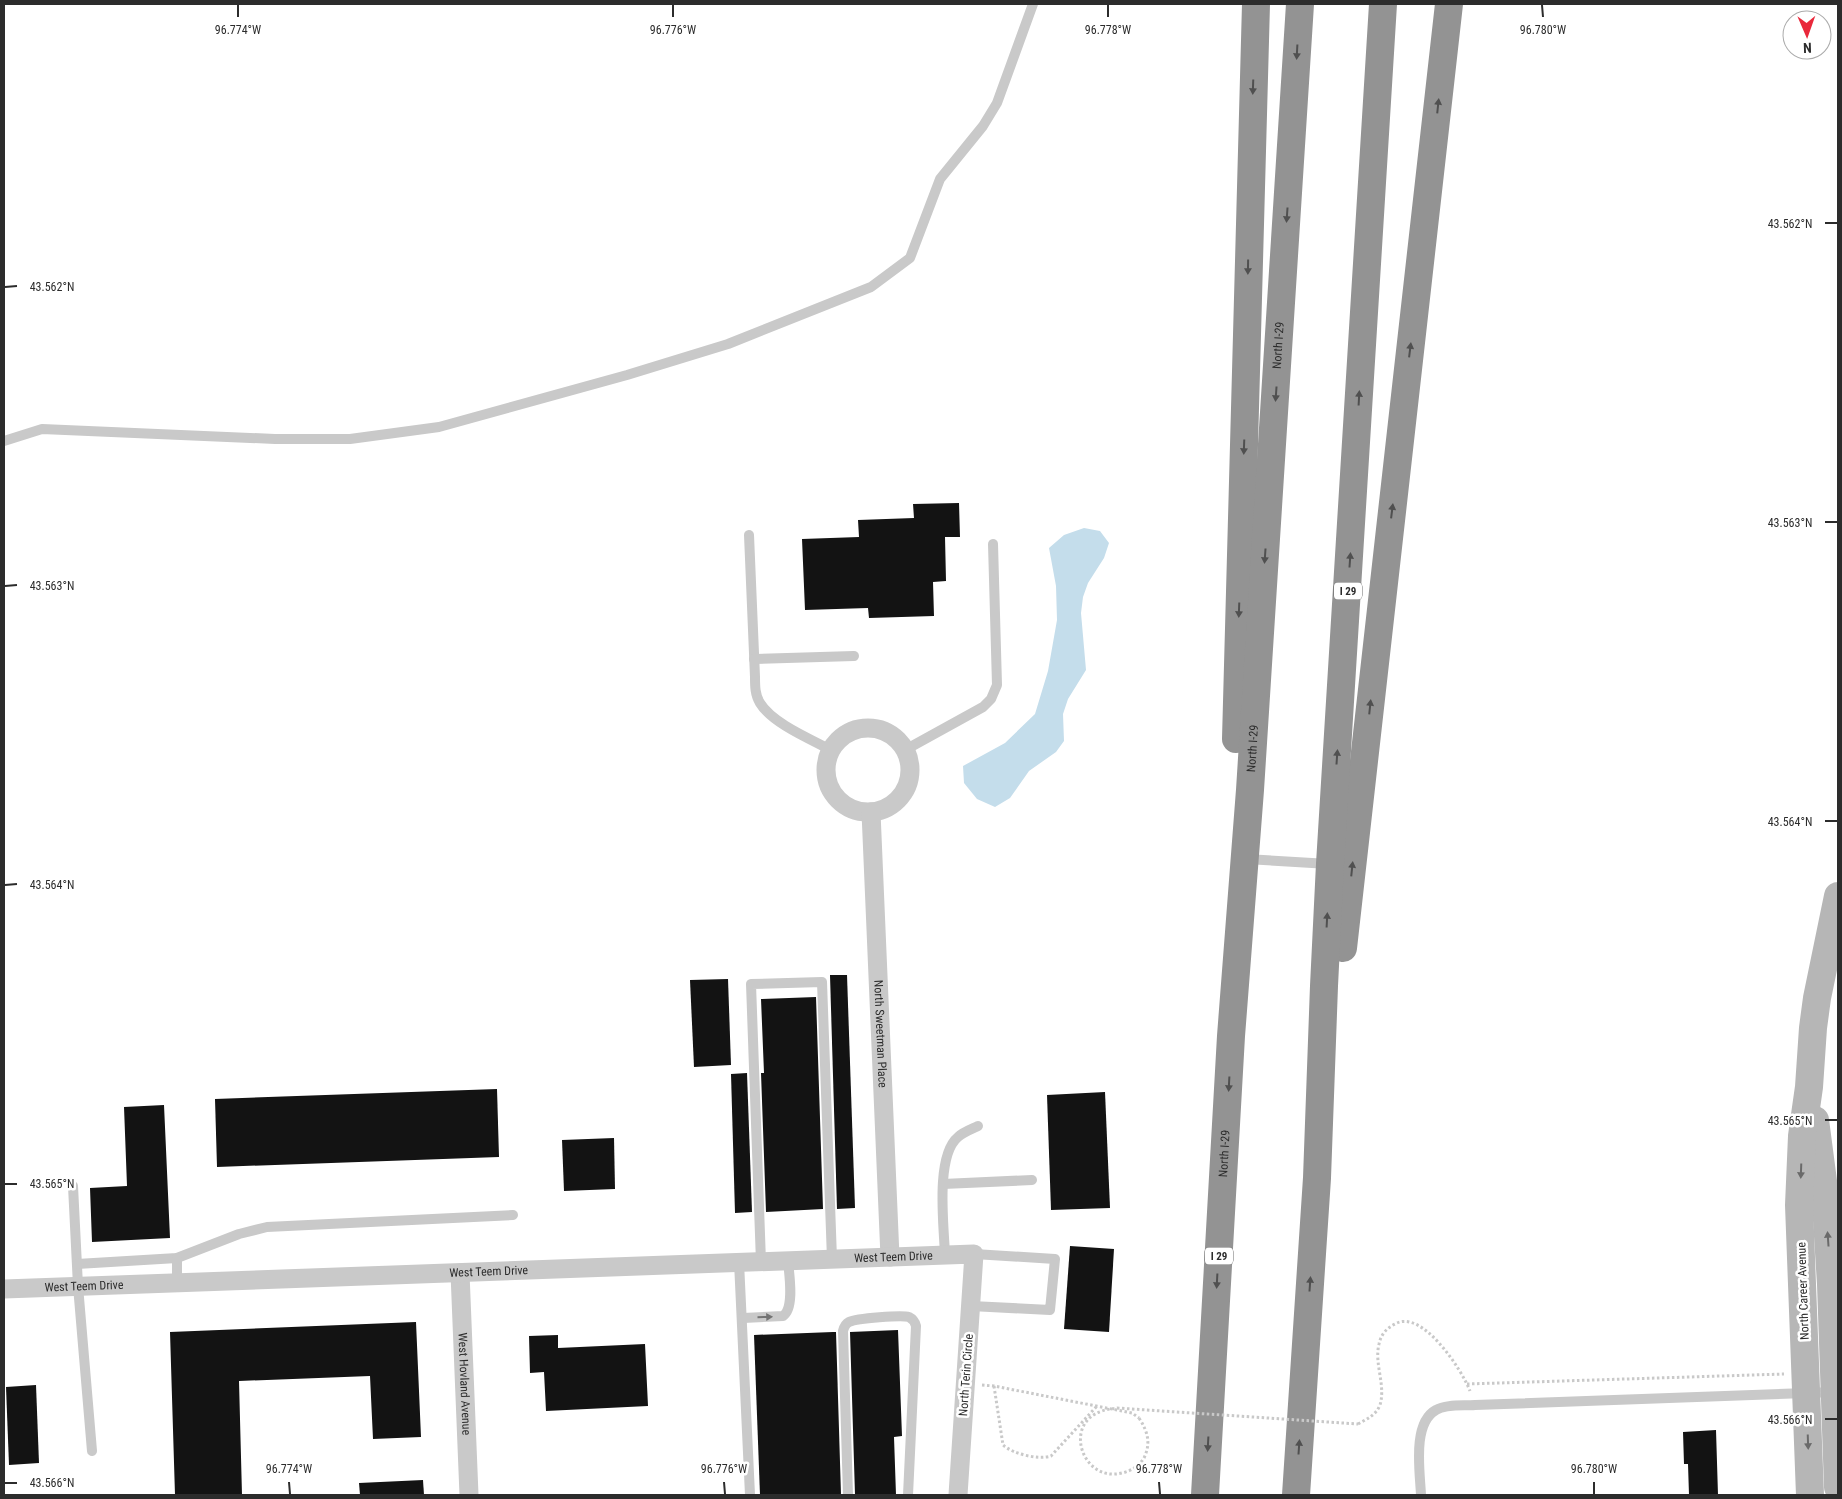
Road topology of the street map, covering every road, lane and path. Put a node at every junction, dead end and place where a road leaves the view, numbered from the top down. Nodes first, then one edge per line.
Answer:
1 (1033, 4) edge
2 (1256, 4) edge
3 (1300, 4) edge
4 (1383, 4) edge
5 (1449, 4) edge
6 (4, 441) edge
7 (749, 535) dead end
8 (993, 544) dead end
9 (854, 656) dead end
10 (754, 659) junction
11 (831, 750) junction
12 (905, 750) junction
13 (871, 812) junction
14 (1245, 859) junction
15 (1330, 864) junction
16 (1838, 896) edge
17 (1231, 1036) junction
18 (1809, 1088) junction
19 (978, 1126) dead end
20 (1317, 1178) junction
21 (1032, 1180) dead end
22 (943, 1184) junction
23 (73, 1186) dead end
24 (513, 1215) dead end
25 (974, 1254) junction
26 (945, 1255) junction
27 (890, 1257) junction
28 (176, 1258) junction
29 (832, 1259) junction
30 (788, 1261) junction
31 (739, 1262) junction
32 (761, 1262) junction
33 (77, 1264) junction
34 (460, 1273) junction
35 (176, 1282) junction
36 (78, 1286) junction
37 (4, 1289) edge
38 (1835, 1292) edge
39 (971, 1306) junction
40 (742, 1318) junction
41 (1806, 1383) junction
42 (966, 1384) junction
43 (994, 1386) junction
44 (1835, 1392) junction
45 (1097, 1406) junction
46 (92, 1451) dead end
47 (1838, 1487) edge
48 (1204, 1489) edge
49 (469, 1495) edge
50 (750, 1495) edge
51 (848, 1495) edge
52 (908, 1495) edge
53 (958, 1495) edge
54 (1296, 1495) edge
55 (1421, 1495) edge
56 (1810, 1495) edge

1 - 6 lane
2 -> 17 highway
3 -> 14 highway, North I-29 / I 29
15 -> 4 highway, I 29
20 -> 5 highway
7 - 10 lane
8 - 12 lane
9 - 10 lane
10 - 11 lane
11 - 12 street
11 - 13 street
12 - 13 street
13 - 27 street, North Sweetman Place
14 - 15 lane
14 - 17 highway, North I-29 / I 29
20 -> 15 highway, I 29
16 - 18 street, North Career Avenue
17 -> 48 highway, North I-29 / I 29
38 -> 18 street, North Career Avenue
18 -> 41 street, North Career Avenue
19 - 22 lane
54 -> 20 highway, I 29
21 - 22 lane
22 - 26 lane
23 - 33 lane
24 - 28 lane
25 - 26 street, West Teem Drive
25 - 39 street, North Terin Circle
25 - 39 lane
26 - 27 street, West Teem Drive
27 - 29 street, West Teem Drive
28 - 33 lane
28 - 35 lane
29 - 30 street, West Teem Drive
29 - 32 lane
30 - 32 street, West Teem Drive
40 -> 30 lane
31 - 32 street, West Teem Drive
31 - 34 street, West Teem Drive
31 - 40 lane
33 - 36 lane
34 - 35 street, West Teem Drive
34 - 49 street, West Hovland Avenue
35 - 36 street, West Teem Drive
36 - 37 street, West Teem Drive
36 - 46 lane
38 - 44 street, North Career Avenue
39 - 42 street, North Terin Circle
40 - 50 lane
41 - 44 lane
41 - 45 path, bridge
41 - 55 lane
41 -> 56 street, North Career Avenue
42 - 43 path
42 - 53 street, North Terin Circle
43 - 45 path
43 - 45 path
44 - 47 street, North Career Avenue
51 - 52 lane

